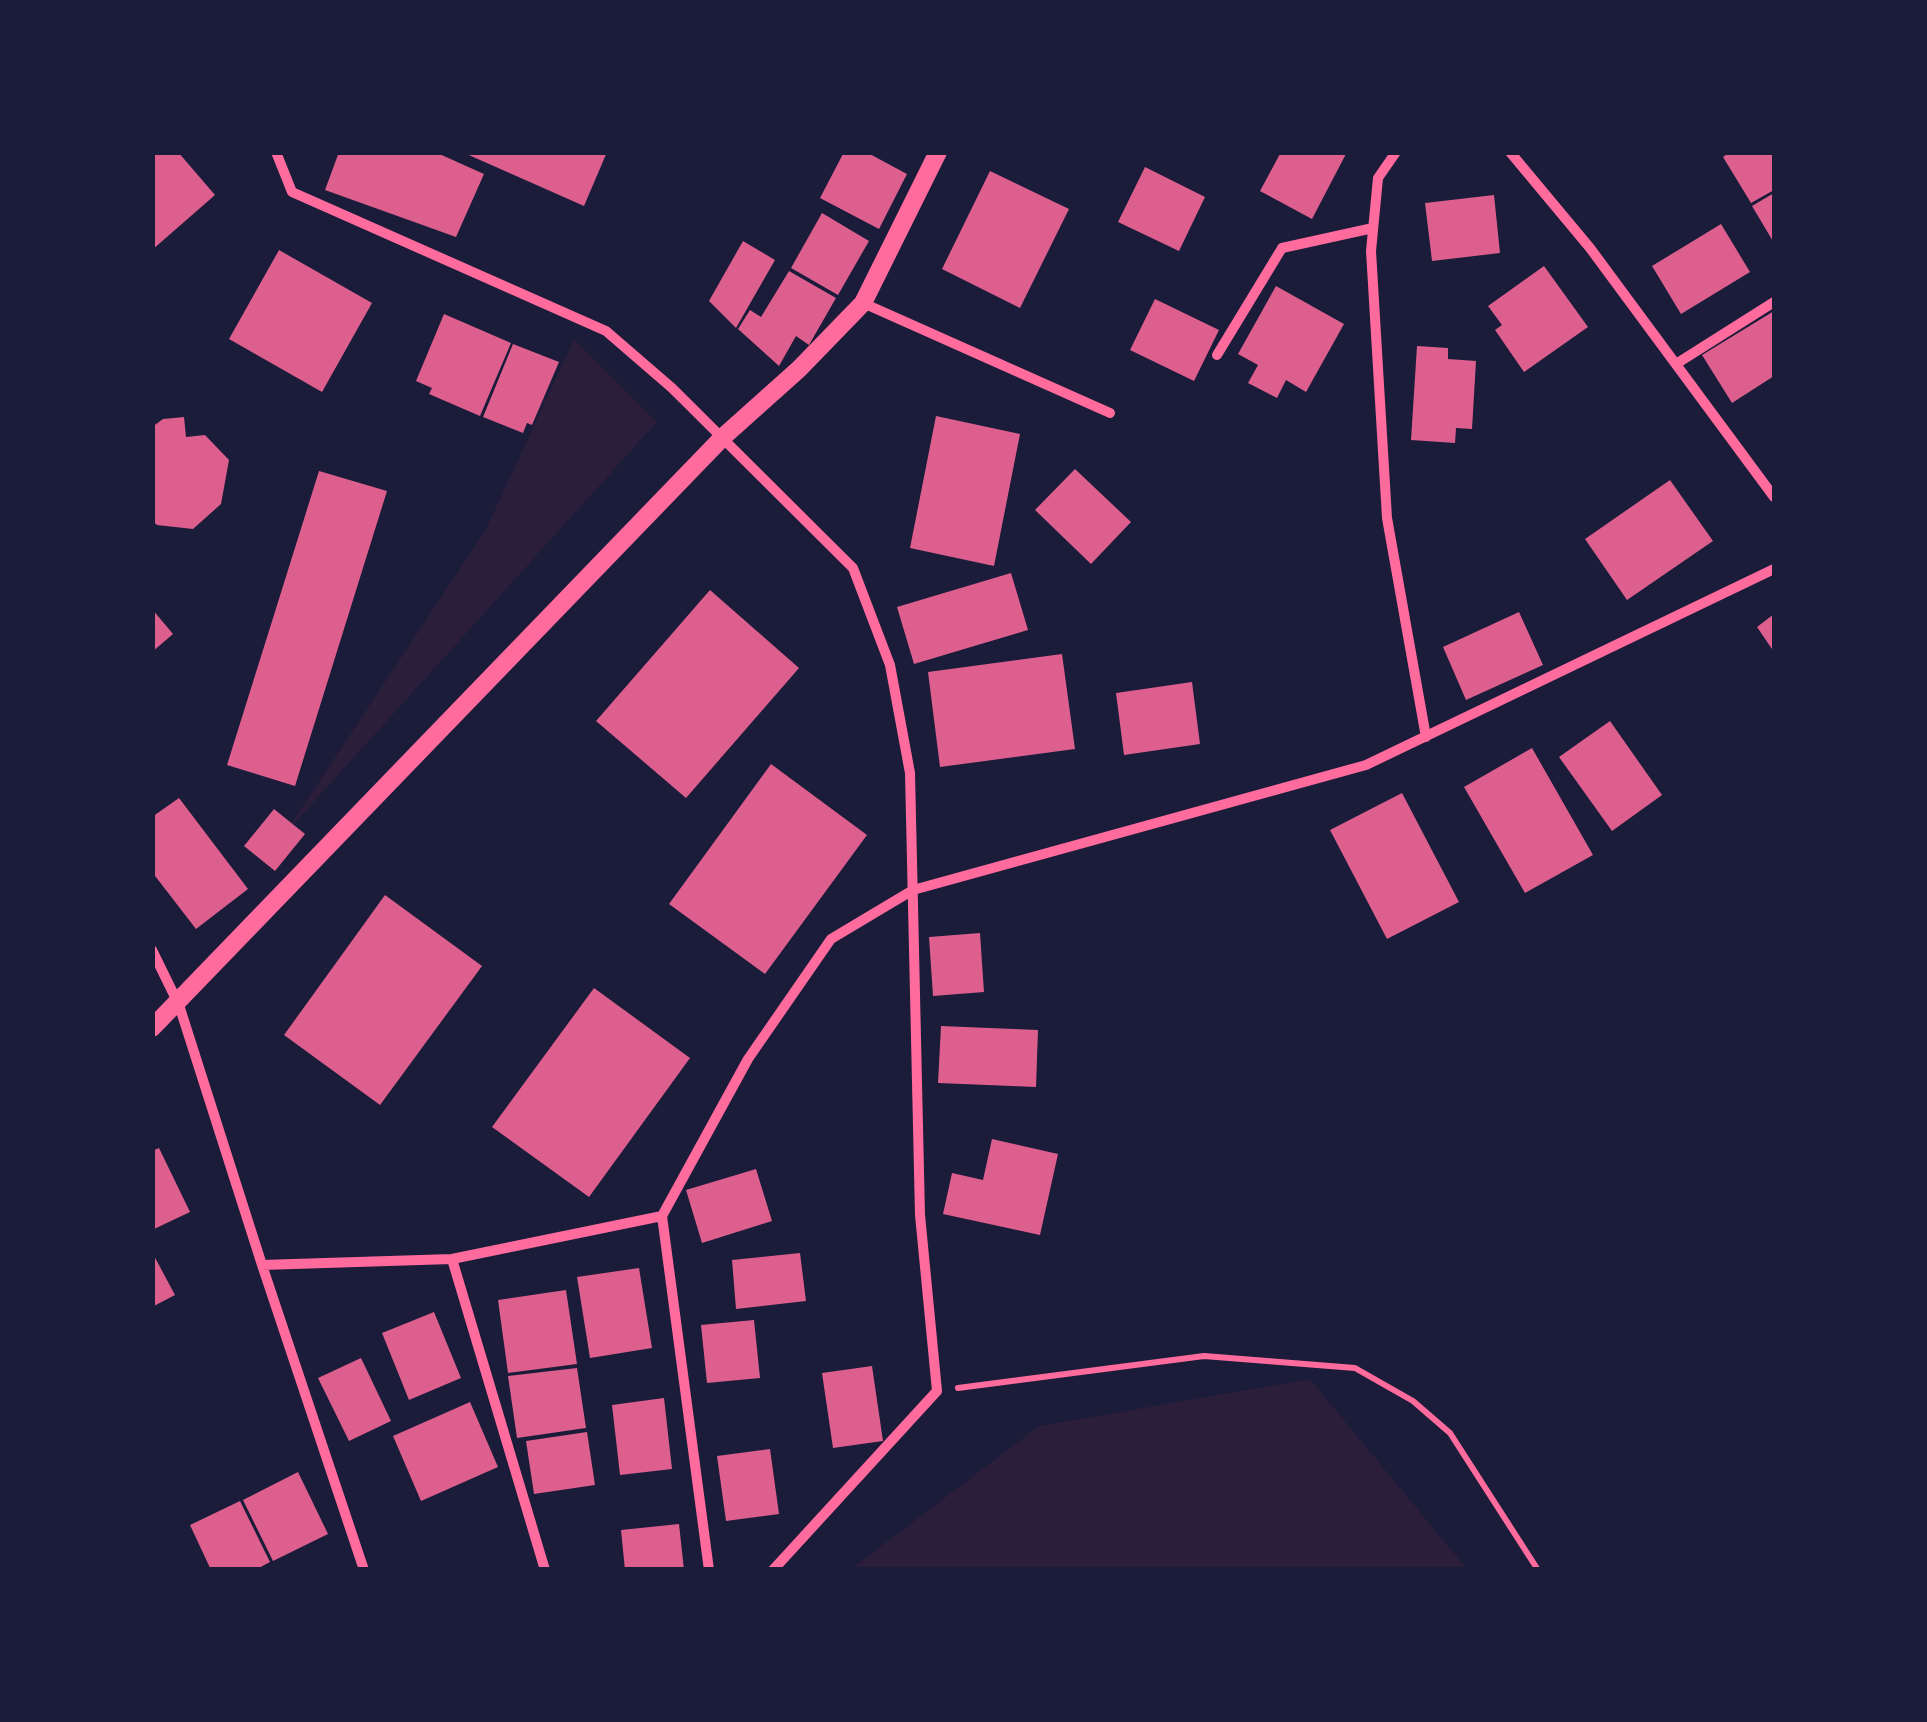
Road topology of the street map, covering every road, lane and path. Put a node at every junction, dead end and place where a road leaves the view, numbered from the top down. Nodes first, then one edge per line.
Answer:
1 (276, 152) edge
2 (938, 152) edge
3 (1396, 152) edge
4 (1510, 152) edge
5 (1373, 228) junction
6 (1774, 302) edge
7 (862, 303) junction
8 (1217, 355) dead end
9 (1676, 364) junction
10 (1110, 413) dead end
11 (723, 437) junction
12 (1774, 497) edge
13 (1774, 569) edge
14 (1426, 737) junction
15 (914, 890) junction
16 (152, 950) edge
17 (179, 1005) junction
18 (152, 1028) edge
19 (662, 1216) junction
20 (452, 1259) junction
21 (262, 1265) junction
22 (937, 1391) junction
23 (364, 1570) edge
24 (545, 1570) edge
25 (709, 1570) edge
26 (773, 1570) edge
27 (1538, 1570) edge

1 - 11 street
2 - 7 street
3 - 5 street
4 - 9 street
5 - 8 street
5 - 14 street
6 - 9 street
7 - 10 street
7 - 11 street
9 - 12 street
11 - 15 street
11 - 17 street
13 - 14 street
14 - 15 street
15 - 19 street
15 - 22 street
16 - 17 street
17 - 18 street
17 - 21 street
19 - 20 street
19 - 25 street
20 - 21 street
20 - 24 street
21 - 23 street
22 - 26 street
22 - 27 path

